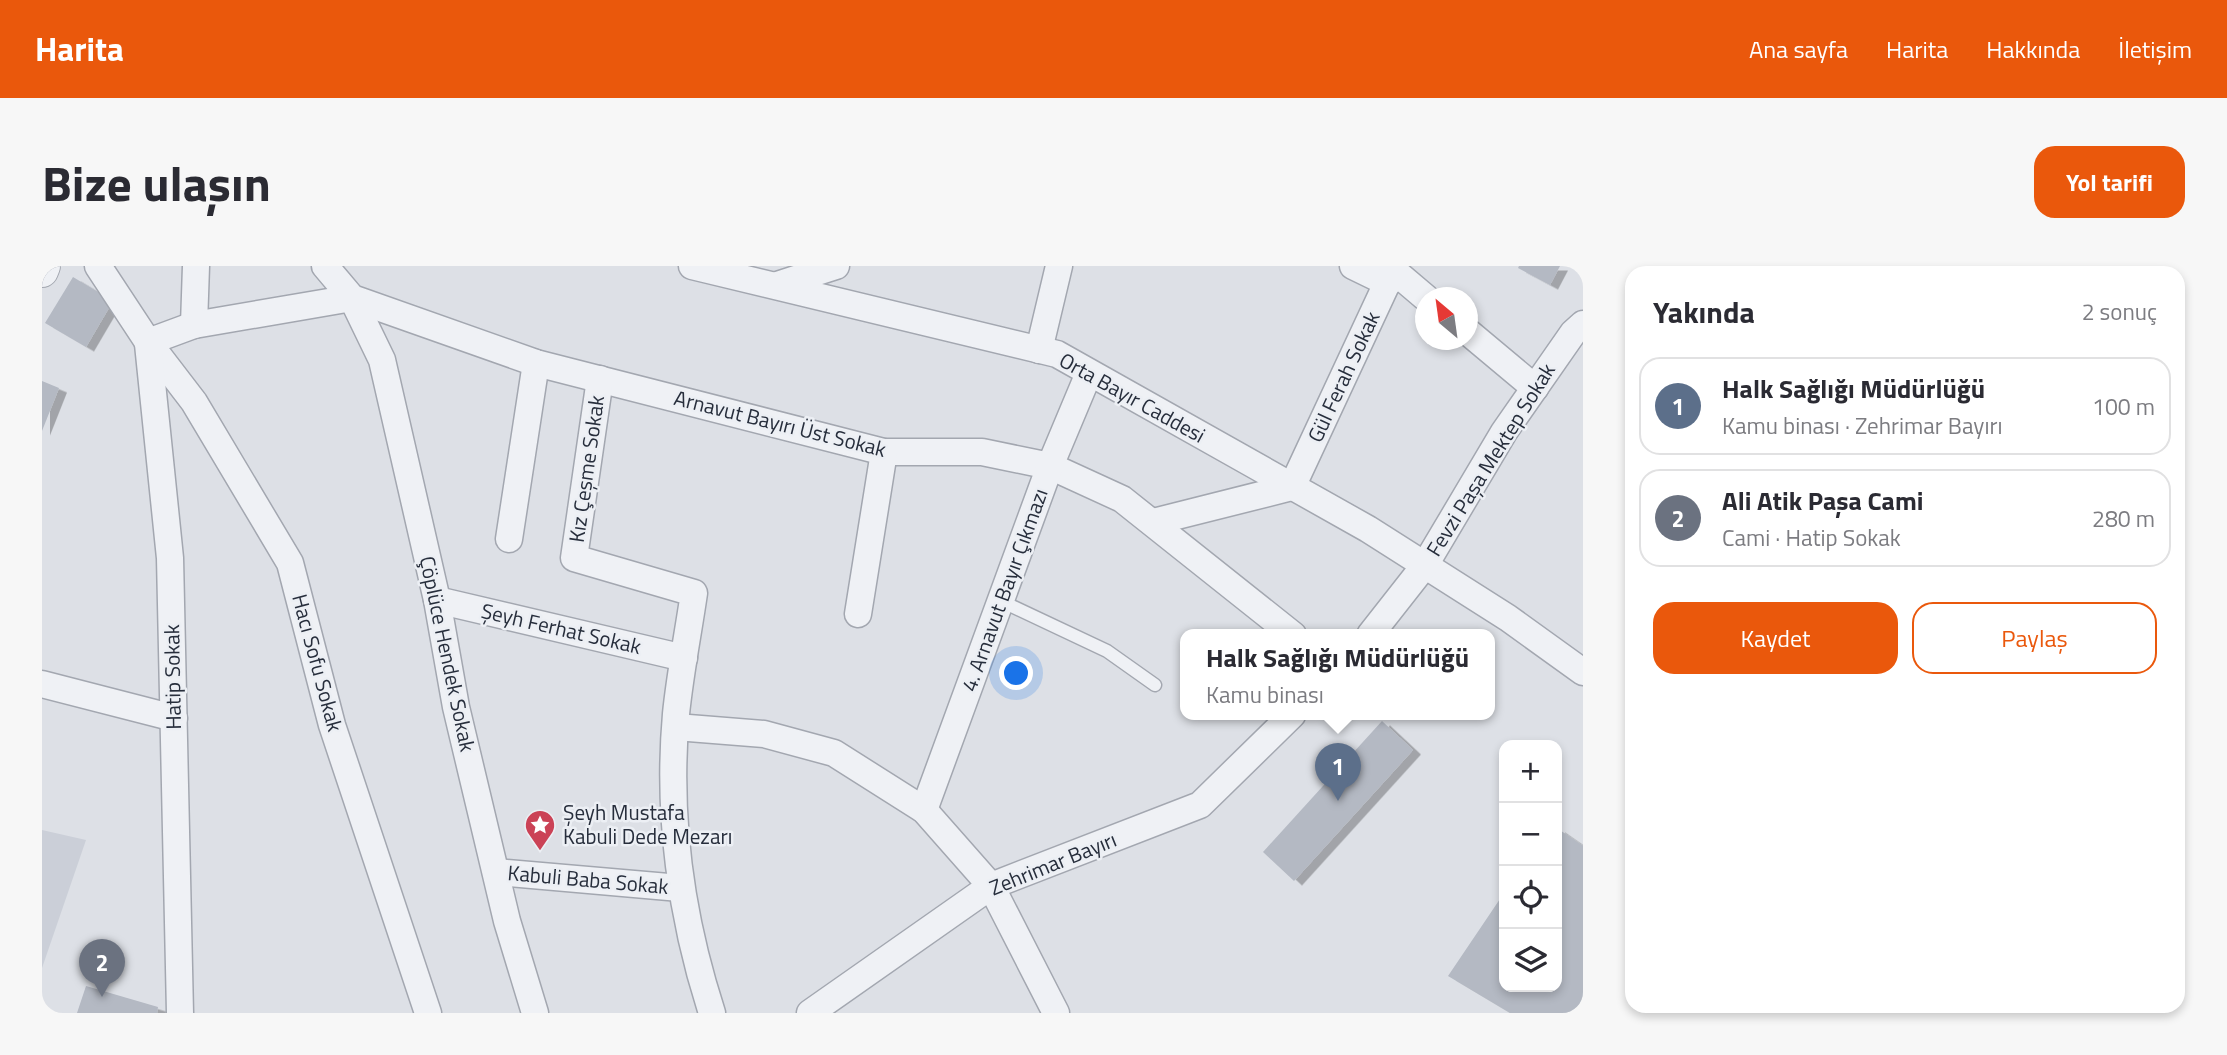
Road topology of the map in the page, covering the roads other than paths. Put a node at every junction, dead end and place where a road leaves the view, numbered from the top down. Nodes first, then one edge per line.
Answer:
1 (44, 266) edge
2 (98, 266) edge
3 (196, 266) edge
4 (326, 266) edge
5 (692, 266) edge
6 (835, 266) edge
7 (1059, 266) edge
8 (1353, 266) edge
9 (42, 271) edge
10 (1392, 273) edge
11 (771, 276) edge
12 (1415, 290) edge
13 (352, 298) junction
14 (1583, 324) edge
15 (194, 325) junction
16 (1478, 340) edge
17 (148, 342) junction
18 (1039, 350) junction
19 (536, 363) junction
20 (1089, 373) junction
21 (600, 379) junction
22 (1535, 388) junction
23 (884, 452) junction
24 (1050, 466) junction
25 (1292, 487) junction
26 (1153, 522) junction
27 (509, 538) dead end
28 (1424, 565) junction
29 (438, 600) junction
30 (1001, 601) junction
31 (858, 614) dead end
32 (1286, 629) edge
33 (1375, 629) edge
34 (684, 658) junction
35 (1583, 672) edge
36 (42, 684) edge
37 (1155, 685) dead end
38 (174, 718) junction
39 (1287, 720) edge
40 (676, 727) junction
41 (924, 810) junction
42 (496, 872) junction
43 (990, 886) junction
44 (680, 888) junction
45 (812, 1012) edge
46 (180, 1013) edge
47 (428, 1013) edge
48 (535, 1013) edge
49 (712, 1013) edge
50 (1056, 1013) edge

1 - 9 street
2 - 17 street, Hacı Sofu Sokak
3 - 15 street
4 - 13 street
5 - 11 street, Orta Bayır Caddesi
6 - 11 street
7 - 18 street
8 - 10 street
10 - 12 street
10 - 25 street, Gül Ferah Sokak
11 - 18 street, Orta Bayır Caddesi
13 - 15 street
13 - 19 street, Arnavut Bayırı Üst Sokak
13 - 29 street, Çöplüce Hendek Sokak
14 - 22 street, Fevzi Paşa Mektep Sokak
15 - 17 street
16 - 22 street
17 - 38 street, Hatip Sokak
17 - 47 street, Hacı Sofu Sokak
18 - 20 street, Orta Bayır Caddesi
19 - 21 street, Arnavut Bayırı Üst Sokak
19 - 27 street
20 - 24 street, 4. Arnavut Bayır Çıkmazı
20 - 25 street, Orta Bayır Caddesi
21 - 23 street, Arnavut Bayırı Üst Sokak
21 - 34 street, Kız Çeşme Sokak
22 - 28 street, Fevzi Paşa Mektep Sokak
23 - 24 street, Arnavut Bayırı Üst Sokak
23 - 31 street
24 - 26 street, Arnavut Bayırı Üst Sokak
24 - 30 street, 4. Arnavut Bayır Çıkmazı
25 - 26 street
25 - 28 street, Orta Bayır Caddesi
26 - 32 street, Arnavut Bayırı Üst Sokak
28 - 33 street
28 - 35 street, Orta Bayır Caddesi
29 - 34 street, Şeyh Ferhat Sokak
29 - 42 street, Çöplüce Hendek Sokak
30 - 37 lane
30 - 41 street, 4. Arnavut Bayır Çıkmazı
34 - 40 street
36 - 38 street
38 - 46 street, Hatip Sokak
39 - 43 street, Zehrimar Bayırı
40 - 41 street
40 - 44 street
41 - 43 street
42 - 44 street, Kabuli Baba Sokak
42 - 48 street, Çöplüce Hendek Sokak
43 - 45 street, Zehrimar Bayırı
43 - 50 street
44 - 49 street

